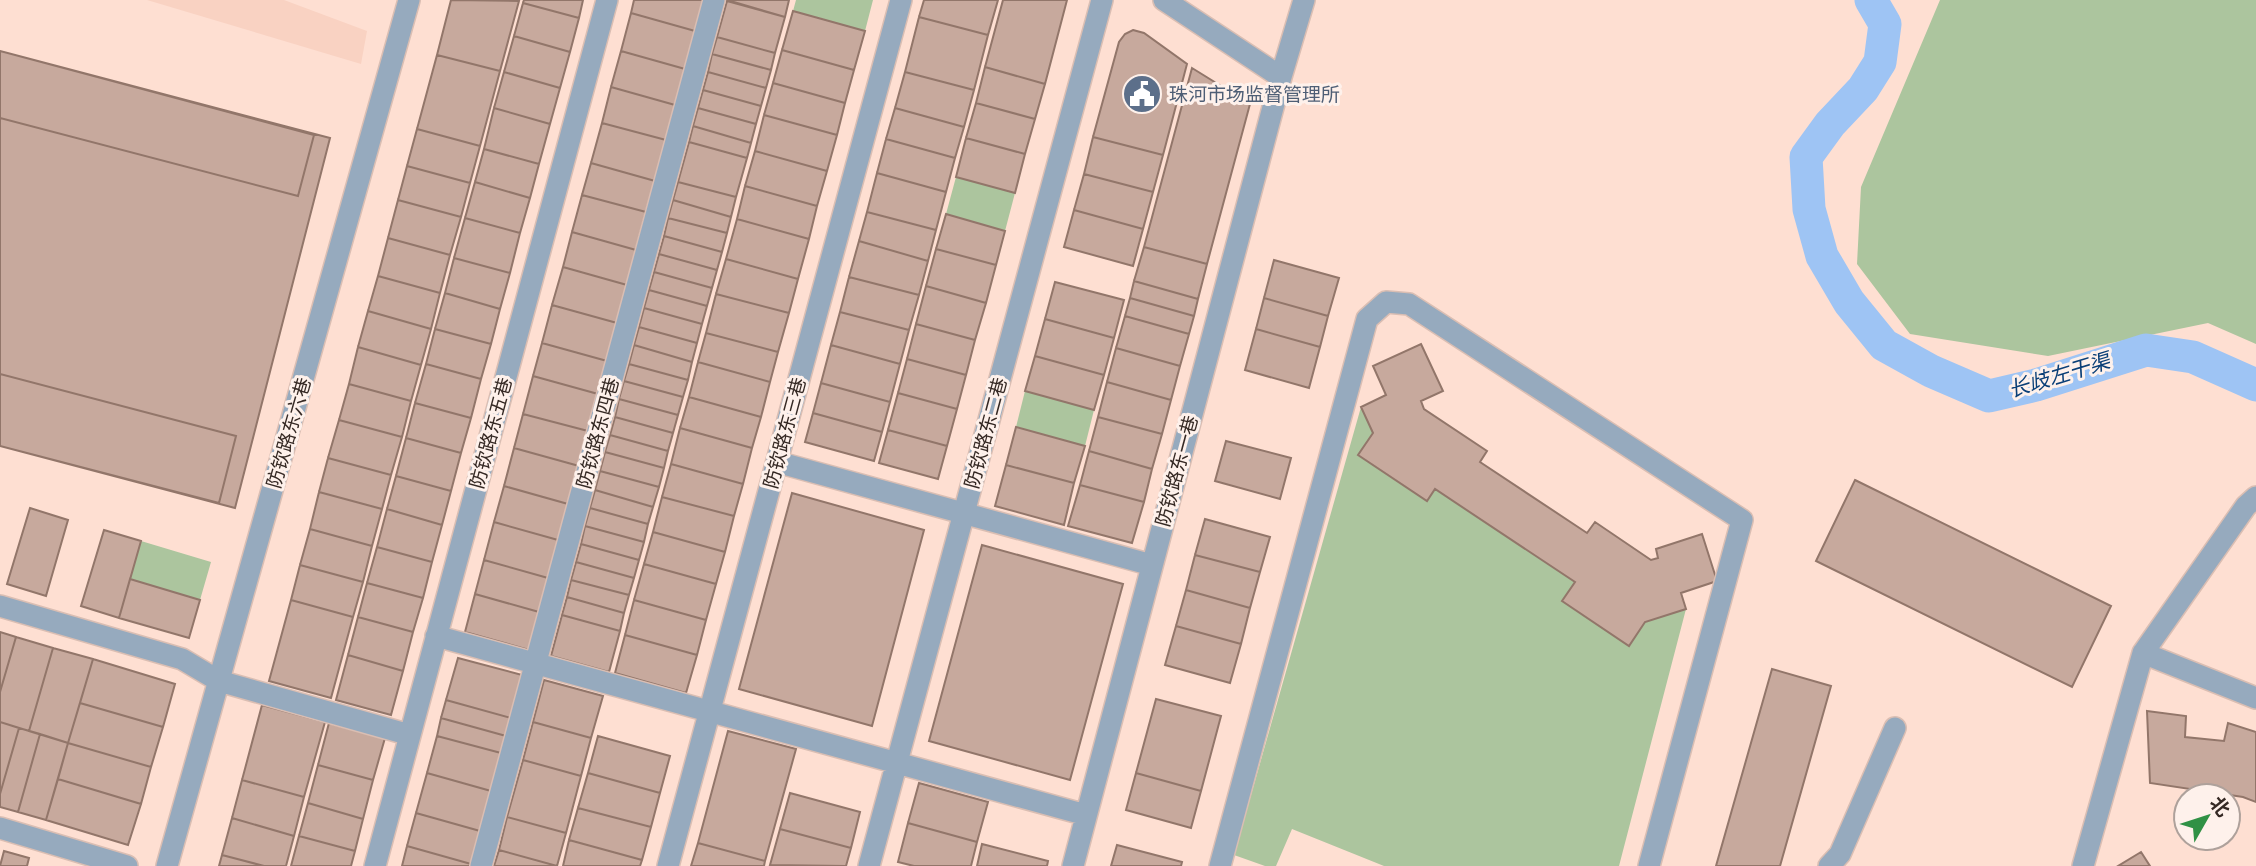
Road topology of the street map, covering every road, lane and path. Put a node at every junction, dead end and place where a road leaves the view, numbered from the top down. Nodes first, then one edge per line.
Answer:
1 (409, 0) edge
2 (607, 0) edge
3 (714, 0) edge
4 (901, 0) edge
5 (1102, 0) edge
6 (1164, 0) edge
7 (1304, 0) edge
8 (1282, 77) junction
9 (777, 462) junction
10 (2256, 497) edge
11 (964, 513) junction
12 (1152, 565) junction
13 (1, 606) edge
14 (436, 636) junction
15 (2143, 653) junction
16 (536, 663) junction
17 (219, 681) junction
18 (2256, 698) edge
19 (710, 712) junction
20 (1895, 728) dead end
21 (410, 735) junction
22 (897, 763) junction
23 (1086, 815) junction
24 (0, 828) edge
25 (127, 866) edge
26 (167, 866) edge
27 (375, 866) edge
28 (481, 866) edge
29 (668, 866) edge
30 (869, 866) edge
31 (1073, 866) edge
32 (1220, 866) edge
33 (1649, 866) edge
34 (1829, 866) edge
35 (2083, 866) edge

1 - 17 street, 防钦路东六巷
2 - 14 street, 防钦路东五巷
3 - 16 street, 防钦路东四巷
4 - 9 street, 防钦路东三巷
5 - 11 street, 防钦路东二巷
6 - 8 street
7 - 8 street, 防钦路东一巷
8 - 12 street, 防钦路东一巷
9 - 11 street
9 - 19 street, 防钦路东三巷
10 - 15 street
11 - 12 street
11 - 22 street, 防钦路东二巷
12 - 23 street, 防钦路东一巷
13 - 17 street
14 - 16 street
14 - 21 street, 防钦路东五巷
15 - 18 street
15 - 35 street
16 - 19 street
16 - 28 street, 防钦路东四巷
17 - 21 street
17 - 26 street, 防钦路东六巷
19 - 22 street
19 - 29 street, 防钦路东三巷
20 - 34 street
21 - 27 street, 防钦路东五巷
22 - 23 street
22 - 30 street, 防钦路东二巷
23 - 31 street, 防钦路东一巷
24 - 25 street
32 - 33 street

